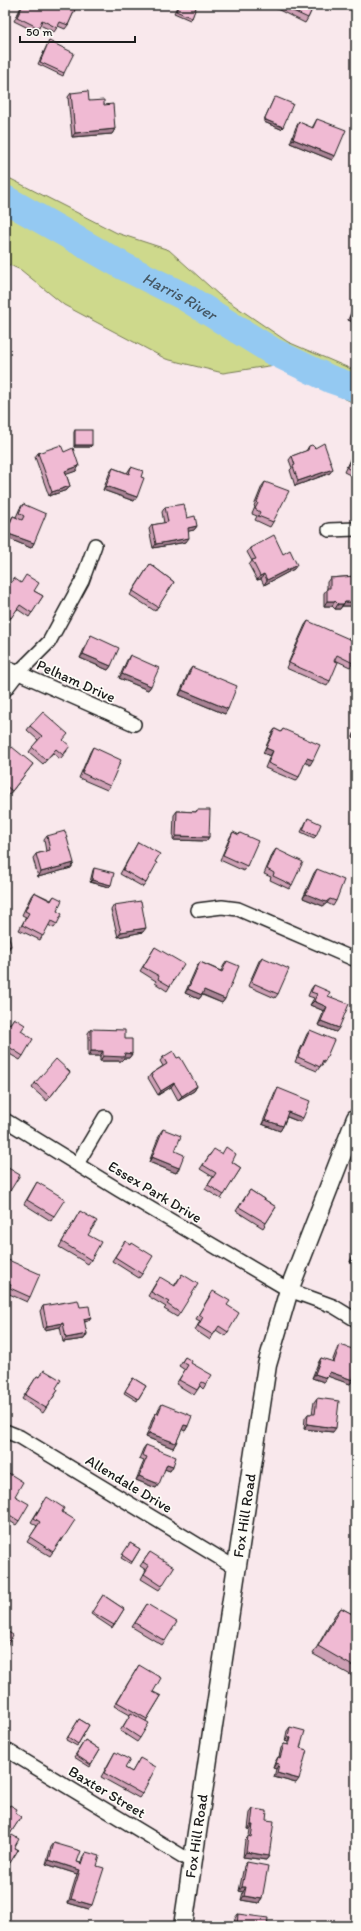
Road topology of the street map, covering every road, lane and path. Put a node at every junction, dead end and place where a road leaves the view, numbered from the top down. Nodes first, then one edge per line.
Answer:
1 (329, 530) dead end
2 (356, 530) edge
3 (95, 545) dead end
4 (5, 667) edge
5 (18, 673) junction
6 (5, 690) edge
7 (134, 724) dead end
8 (198, 910) dead end
9 (356, 960) edge
10 (105, 1117) dead end
11 (356, 1118) edge
12 (5, 1120) edge
13 (77, 1164) junction
14 (289, 1290) junction
15 (356, 1320) edge
16 (5, 1431) edge
17 (236, 1568) junction
18 (5, 1749) edge
19 (192, 1862) junction
20 (183, 1926) edge

1 - 2 street
3 - 5 street
4 - 5 street, Pelham Drive
5 - 6 street
5 - 7 street, Pelham Drive
8 - 9 street
10 - 13 street
11 - 14 main road, Fox Hill Road
12 - 13 street, Essex Park Drive
13 - 14 street, Essex Park Drive
14 - 15 street, Essex Park Drive
14 - 17 main road, Fox Hill Road
16 - 17 street, Allendale Drive
17 - 19 main road, Fox Hill Road
18 - 19 street, Baxter Street
19 - 20 main road, Fox Hill Road

